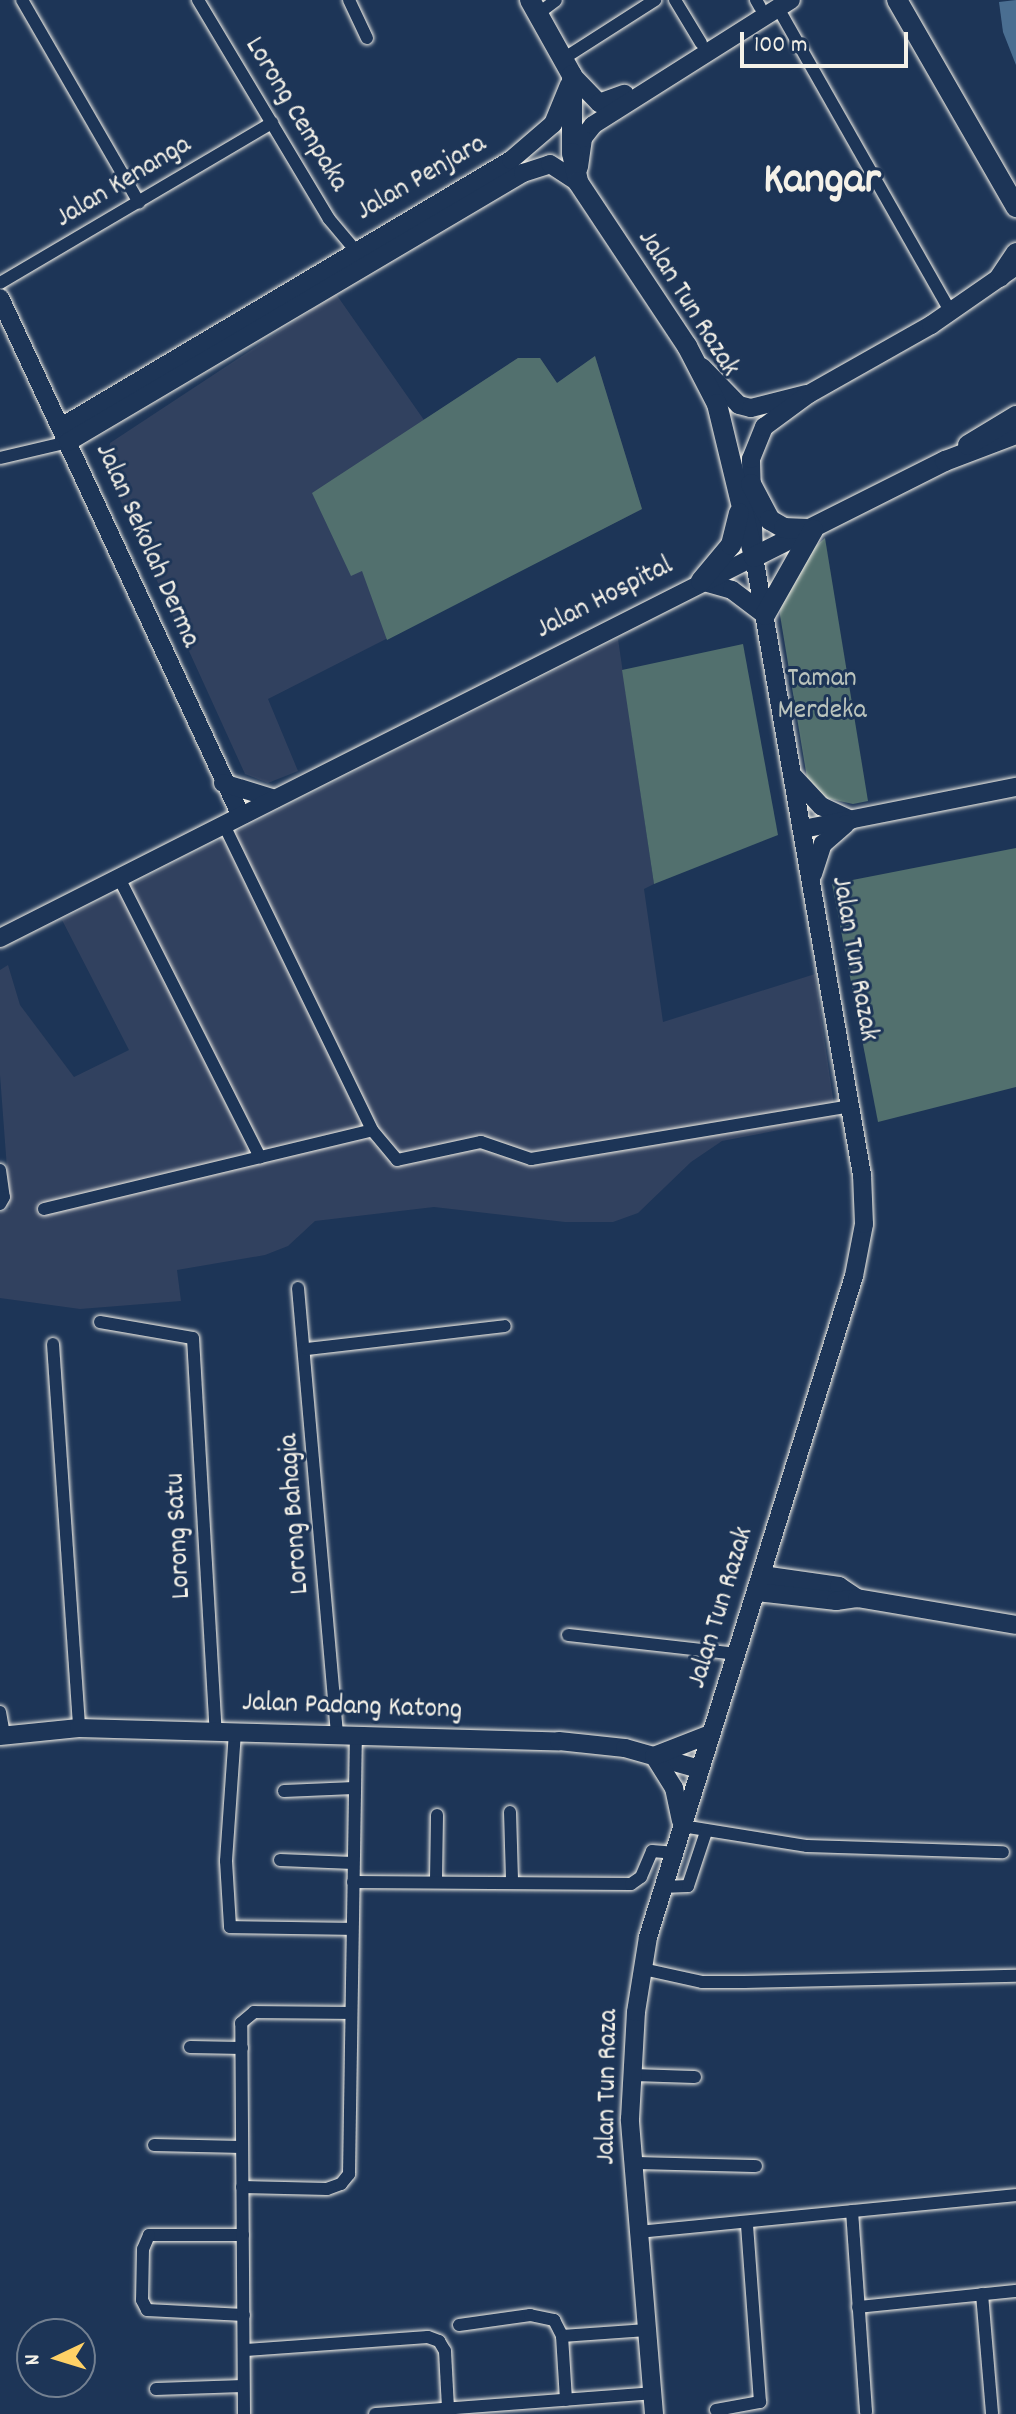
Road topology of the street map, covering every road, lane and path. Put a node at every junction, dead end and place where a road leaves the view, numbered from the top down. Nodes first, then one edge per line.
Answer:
1 (22, 0) edge
2 (198, 0) edge
3 (349, 0) edge
4 (556, 0) edge
5 (655, 0) edge
6 (675, 0) edge
7 (897, 0) edge
8 (771, 3) edge
9 (534, 7) edge
10 (367, 38) dead end
11 (701, 43) junction
12 (569, 66) junction
13 (272, 123) junction
14 (578, 182) junction
15 (139, 203) junction
16 (1016, 207) edge
17 (354, 252) junction
18 (1016, 253) edge
19 (370, 264) junction
20 (1011, 273) edge
21 (0, 283) edge
22 (0, 298) edge
23 (950, 311) junction
24 (695, 359) junction
25 (809, 394) junction
26 (1016, 416) edge
27 (1016, 434) edge
28 (61, 437) junction
29 (0, 458) edge
30 (945, 461) junction
31 (746, 490) junction
32 (813, 530) junction
33 (754, 557) junction
34 (701, 581) junction
35 (765, 615) junction
36 (794, 777) junction
37 (223, 783) junction
38 (1016, 787) edge
39 (275, 799) junction
40 (241, 816) junction
41 (851, 820) junction
42 (224, 825) junction
43 (803, 829) junction
44 (206, 834) junction
45 (119, 878) junction
46 (812, 888) junction
47 (0, 938) edge
48 (850, 1106) junction
49 (372, 1130) junction
50 (260, 1157) junction
51 (0, 1170) edge
52 (0, 1204) edge
53 (44, 1209) dead end
54 (298, 1288) dead end
55 (100, 1322) dead end
56 (505, 1326) dead end
57 (53, 1344) dead end
58 (307, 1349) junction
59 (759, 1583) junction
60 (1016, 1625) edge
61 (568, 1635) dead end
62 (738, 1654) junction
63 (0, 1712) edge
64 (79, 1728) junction
65 (216, 1731) junction
66 (235, 1732) junction
67 (710, 1734) junction
68 (2, 1736) edge
69 (346, 1738) junction
70 (654, 1756) junction
71 (699, 1769) junction
72 (354, 1788) junction
73 (284, 1791) dead end
74 (510, 1812) dead end
75 (437, 1815) dead end
76 (682, 1826) junction
77 (706, 1832) junction
78 (1003, 1852) dead end
79 (673, 1853) junction
80 (280, 1860) dead end
81 (353, 1863) junction
82 (436, 1880) junction
83 (512, 1880) junction
84 (353, 1882) junction
85 (662, 1887) junction
86 (352, 1929) junction
87 (643, 1969) junction
88 (1016, 1976) edge
89 (350, 2013) junction
90 (190, 2047) dead end
91 (242, 2048) junction
92 (632, 2075) junction
93 (695, 2077) dead end
94 (154, 2145) dead end
95 (242, 2147) junction
96 (633, 2163) junction
97 (756, 2166) dead end
98 (242, 2187) junction
99 (1016, 2195) edge
100 (852, 2211) junction
101 (747, 2225) junction
102 (639, 2232) junction
103 (243, 2235) junction
104 (1016, 2291) edge
105 (982, 2294) junction
106 (858, 2307) junction
107 (244, 2315) junction
108 (459, 2325) dead end
109 (647, 2330) junction
110 (562, 2336) junction
111 (246, 2350) junction
112 (243, 2386) junction
113 (156, 2389) dead end
114 (652, 2393) junction
115 (566, 2400) junction
116 (448, 2408) junction
117 (716, 2410) dead end
118 (866, 2413) edge
119 (244, 2414) edge
120 (375, 2414) edge
121 (654, 2414) edge
122 (992, 2414) edge

1 - 15 street
2 - 13 street, Lorong Cempaka
3 - 10 street
4 - 9 street
5 - 12 street
6 - 11 street
7 - 16 main road
8 - 11 main road
8 - 14 main road
8 - 23 street
9 - 12 main road
11 - 12 main road
12 - 14 main road
12 - 17 main road, Jalan Penjara
13 - 15 street, Jalan Kenanga
13 - 17 street, Lorong Cempaka
14 - 19 main road
14 - 24 main road, Jalan Tun Razak
15 - 21 street, Jalan Kenanga
17 - 19 street
17 - 28 main road, Jalan Penjara
18 - 20 main road
19 - 28 main road
20 - 23 main road
22 - 28 main road, Jalan Sekolah Derma
23 - 25 main road
24 - 25 main road
24 - 31 main road, Jalan Tun Razak
25 - 31 main road
26 - 30 main road
27 - 30 main road, Jalan Hospital
28 - 29 street
28 - 37 main road, Jalan Sekolah Derma
30 - 32 main road, Jalan Hospital
31 - 32 main road
31 - 33 main road, Jalan Tun Razak
31 - 34 main road
32 - 33 main road, Jalan Hospital
32 - 35 main road
33 - 34 main road, Jalan Hospital
33 - 35 main road, Jalan Tun Razak
34 - 35 main road
34 - 39 main road, Jalan Hospital
35 - 36 main road, Jalan Tun Razak
36 - 41 main road
36 - 43 main road, Jalan Tun Razak
37 - 39 main road
37 - 40 main road, Jalan Sekolah Derma
37 - 44 main road
38 - 41 main road
39 - 40 main road, Jalan Hospital
40 - 42 main road, Jalan Hospital
41 - 43 main road
41 - 46 main road
42 - 44 main road, Jalan Hospital
42 - 49 street
43 - 46 main road, Jalan Tun Razak
44 - 45 main road, Jalan Hospital
45 - 47 main road, Jalan Hospital
45 - 50 street
46 - 48 main road, Jalan Tun Razak
48 - 49 street
48 - 59 main road, Jalan Tun Razak
49 - 50 street
50 - 53 street
51 - 52 street
54 - 58 street, Lorong Bahagia
55 - 65 street, Lorong Satu
56 - 58 street
57 - 64 street
58 - 69 street, Lorong Bahagia
59 - 60 main road
59 - 62 main road, Jalan Tun Razak
61 - 62 street
62 - 67 main road, Jalan Tun Razak
63 - 68 street
64 - 65 main road, Jalan Padang Katong
64 - 68 main road, Jalan Padang Katong
65 - 66 main road, Jalan Padang Katong
66 - 69 main road, Jalan Padang Katong
66 - 86 street
67 - 70 main road
67 - 71 main road, Jalan Tun Razak
69 - 70 main road, Jalan Padang Katong
69 - 72 street, Lorong Bahagia
70 - 71 main road, Jalan Padang Katong
70 - 76 main road
71 - 76 main road, Jalan Tun Raza
72 - 73 street
72 - 81 street, Lorong Bahagia
74 - 83 street
75 - 82 street
76 - 77 street
76 - 79 main road, Jalan Tun Raza
77 - 78 street
77 - 85 street
79 - 83 street
79 - 85 main road, Jalan Tun Raza
80 - 81 street
81 - 84 street, Lorong Bahagia
82 - 83 street
82 - 84 street
84 - 86 street, Lorong Bahagia
85 - 87 main road, Jalan Tun Raza
86 - 89 street, Lorong Bahagia
87 - 88 street
87 - 92 main road, Jalan Tun Raza
89 - 91 street
89 - 98 street, Lorong Bahagia
90 - 91 street
91 - 95 street
92 - 93 street
92 - 96 main road, Jalan Tun Raza
94 - 95 street
95 - 98 street
96 - 97 street
96 - 102 main road, Jalan Tun Raza
98 - 103 street
99 - 100 street
100 - 101 street
100 - 106 street
101 - 102 street
101 - 117 street
102 - 109 main road, Jalan Tun Raza
103 - 107 street
103 - 107 street
104 - 105 street
105 - 106 street
105 - 122 street
106 - 118 street
107 - 111 street
108 - 110 street
109 - 110 street
109 - 114 main road, Jalan Tun Raza
110 - 115 street
111 - 112 street
111 - 116 street
112 - 113 street
112 - 119 street
114 - 115 street
114 - 121 main road, Jalan Tun Raza
115 - 116 street
116 - 120 street

